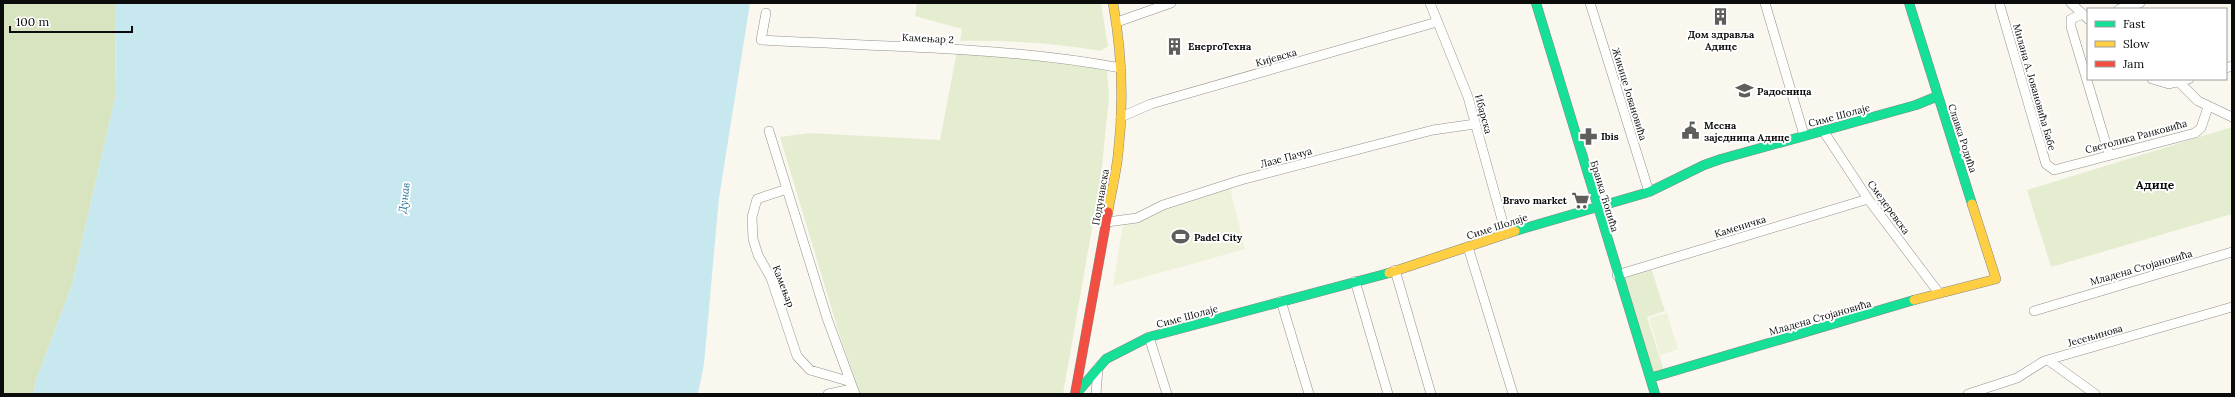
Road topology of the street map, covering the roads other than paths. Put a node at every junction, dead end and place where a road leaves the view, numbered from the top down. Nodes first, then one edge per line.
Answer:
1 (1113, 3) edge
2 (1171, 3) edge
3 (1430, 3) edge
4 (1536, 3) edge
5 (1590, 3) edge
6 (1765, 3) edge
7 (1909, 3) edge
8 (2070, 3) edge
9 (2140, 3) edge
10 (2000, 6) dead end
11 (2122, 8) edge
12 (766, 13) dead end
13 (2086, 17) edge
14 (1117, 22) junction
15 (1437, 22) junction
16 (1121, 68) junction
17 (2154, 80) edge
18 (2177, 81) edge
19 (1938, 96) junction
20 (2208, 107) junction
21 (1121, 117) junction
22 (2232, 117) edge
23 (1475, 124) junction
24 (769, 131) dead end
25 (1824, 132) junction
26 (1804, 135) junction
27 (2109, 154) junction
28 (2054, 170) joint
29 (787, 190) junction
30 (1648, 192) junction
31 (1868, 199) junction
32 (1597, 206) junction
33 (1107, 222) junction
34 (1506, 234) junction
35 (1468, 247) junction
36 (2232, 252) edge
37 (1394, 270) junction
38 (1617, 275) junction
39 (1996, 279) joint
40 (1355, 281) junction
41 (1939, 293) junction
42 (1281, 301) junction
43 (2232, 307) edge
44 (2034, 311) dead end
45 (1149, 337) junction
46 (2048, 360) junction
47 (1098, 368) junction
48 (1650, 378) junction
49 (852, 388) edge
50 (828, 394) edge
51 (1075, 394) edge
52 (1096, 394) edge
53 (1167, 394) edge
54 (1309, 394) edge
55 (1388, 394) edge
56 (1431, 394) edge
57 (1513, 394) edge
58 (1655, 394) edge
59 (1968, 394) edge
60 (2095, 394) edge

1 - 14 street, Подунавска
2 - 14 street
3 - 15 street, Ибарска
4 - 32 street, Бранка Ћопића
5 - 30 street, Жикице Јовановића
6 - 26 street
7 - 19 street, Славка Родића
8 - 13 street
9 - 11 street
10 - 28 street, Милана А. Јовановића Бабе
12 - 16 street, Камењар 2
13 - 27 street
14 - 16 street, Подунавска
15 - 21 street, Кијевска
15 - 23 street, Ибарска
16 - 21 street, Подунавска
17 - 18 street
18 - 20 street
19 - 25 street, Симе Шолаје
19 - 39 street, Славка Родића
20 - 22 street
20 - 27 street, Светолика Ранковића
21 - 33 street, Подунавска
23 - 33 street, Лазе Пачуа
23 - 34 street, Ибарска
24 - 29 street
25 - 26 street, Симе Шолаје
25 - 31 street, Смедеревска
26 - 30 street, Симе Шолаје
27 - 28 street, Светолика Ранковића
29 - 49 street
29 - 49 street, Камењар
30 - 32 street, Симе Шолаје
31 - 38 street, Каменичка
31 - 41 street, Смедеревска
32 - 34 street, Симе Шолаје
32 - 38 street, Бранка Ћопића
33 - 51 street, Подунавска
34 - 35 street, Симе Шолаје
35 - 37 street, Симе Шолаје
35 - 57 street
36 - 44 street, Младена Стојановића
37 - 40 street, Симе Шолаје
37 - 56 street
38 - 48 street, Бранка Ћопића
39 - 41 street, Младена Стојановића
40 - 42 street, Симе Шолаје
40 - 55 street
41 - 48 street, Младена Стојановића
42 - 45 street, Симе Шолаје
42 - 54 street
43 - 46 street, Јесењинова
45 - 47 street, Симе Шолаје
45 - 53 street
46 - 59 street, Јесењинова
46 - 60 street
47 - 51 street, Симе Шолаје
47 - 52 street
48 - 58 street, Бранка Ћопића
49 - 50 street

